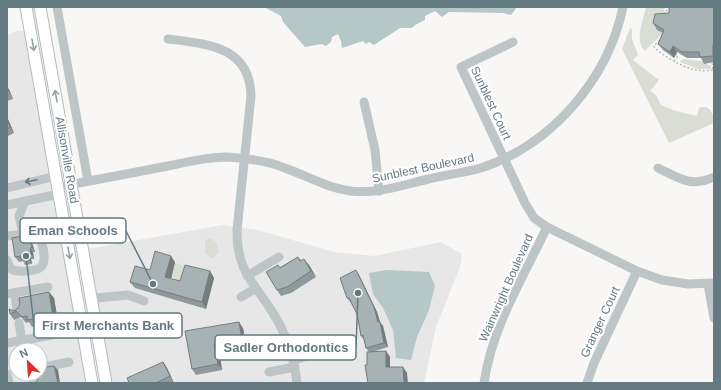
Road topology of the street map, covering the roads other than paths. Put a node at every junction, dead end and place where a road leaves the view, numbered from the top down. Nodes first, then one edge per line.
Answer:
1 (26, 7) edge
2 (40, 7) edge
3 (57, 7) edge
4 (623, 7) edge
5 (168, 39) dead end
6 (513, 42) dead end
7 (364, 102) dead end
8 (246, 158) junction
9 (505, 159) junction
10 (658, 168) dead end
11 (714, 177) edge
12 (88, 181) junction
13 (71, 184) junction
14 (58, 186) junction
15 (7, 188) edge
16 (379, 191) junction
17 (25, 201) junction
18 (7, 205) edge
19 (546, 227) junction
20 (23, 234) junction
21 (7, 236) edge
22 (279, 257) dead end
23 (7, 260) edge
24 (637, 272) junction
25 (247, 276) junction
26 (711, 283) edge
27 (48, 287) dead end
28 (255, 289) junction
29 (11, 294) edge
30 (241, 297) dead end
31 (96, 298) dead end
32 (144, 301) dead end
33 (17, 310) edge
34 (714, 318) edge
35 (19, 323) edge
36 (63, 333) dead end
37 (350, 340) dead end
38 (22, 341) junction
39 (7, 343) edge
40 (294, 360) junction
41 (69, 362) dead end
42 (48, 366) edge
43 (269, 372) dead end
44 (7, 374) edge
45 (9, 383) edge
46 (92, 383) edge
47 (106, 383) edge
48 (297, 383) edge
49 (484, 383) edge
50 (587, 383) edge

1 -> 14 main road, Allisonville Road
13 -> 2 main road, Allisonville Road
3 - 12 street
4 - 9 street, Sunblest Boulevard
5 - 8 street
6 - 9 street, Sunblest Court
7 - 16 street
8 - 12 street, Sunblest Boulevard
8 - 16 street, Sunblest Boulevard
8 - 25 street
9 - 16 street, Sunblest Boulevard
9 - 19 street
10 - 11 street
12 - 13 street, Sunblest Boulevard
13 - 14 street, Sunblest Boulevard
13 - 47 main road, Allisonville Road
14 -> 15 street
14 - 17 street
14 -> 46 main road, Allisonville Road
17 - 18 street
17 - 20 street
19 - 24 street
19 - 49 street, Wainwright Boulevard
20 - 21 street
20 - 23 street
22 - 25 street
24 - 26 street
24 - 50 street, Granger Court
25 - 28 street
26 - 34 street
27 - 29 street
28 - 30 street
28 - 40 street
29 - 33 street
31 - 32 street
35 - 38 street
36 - 38 street
37 - 40 street
38 - 39 street
40 - 43 street
40 - 48 street
41 - 42 street
44 - 45 street

